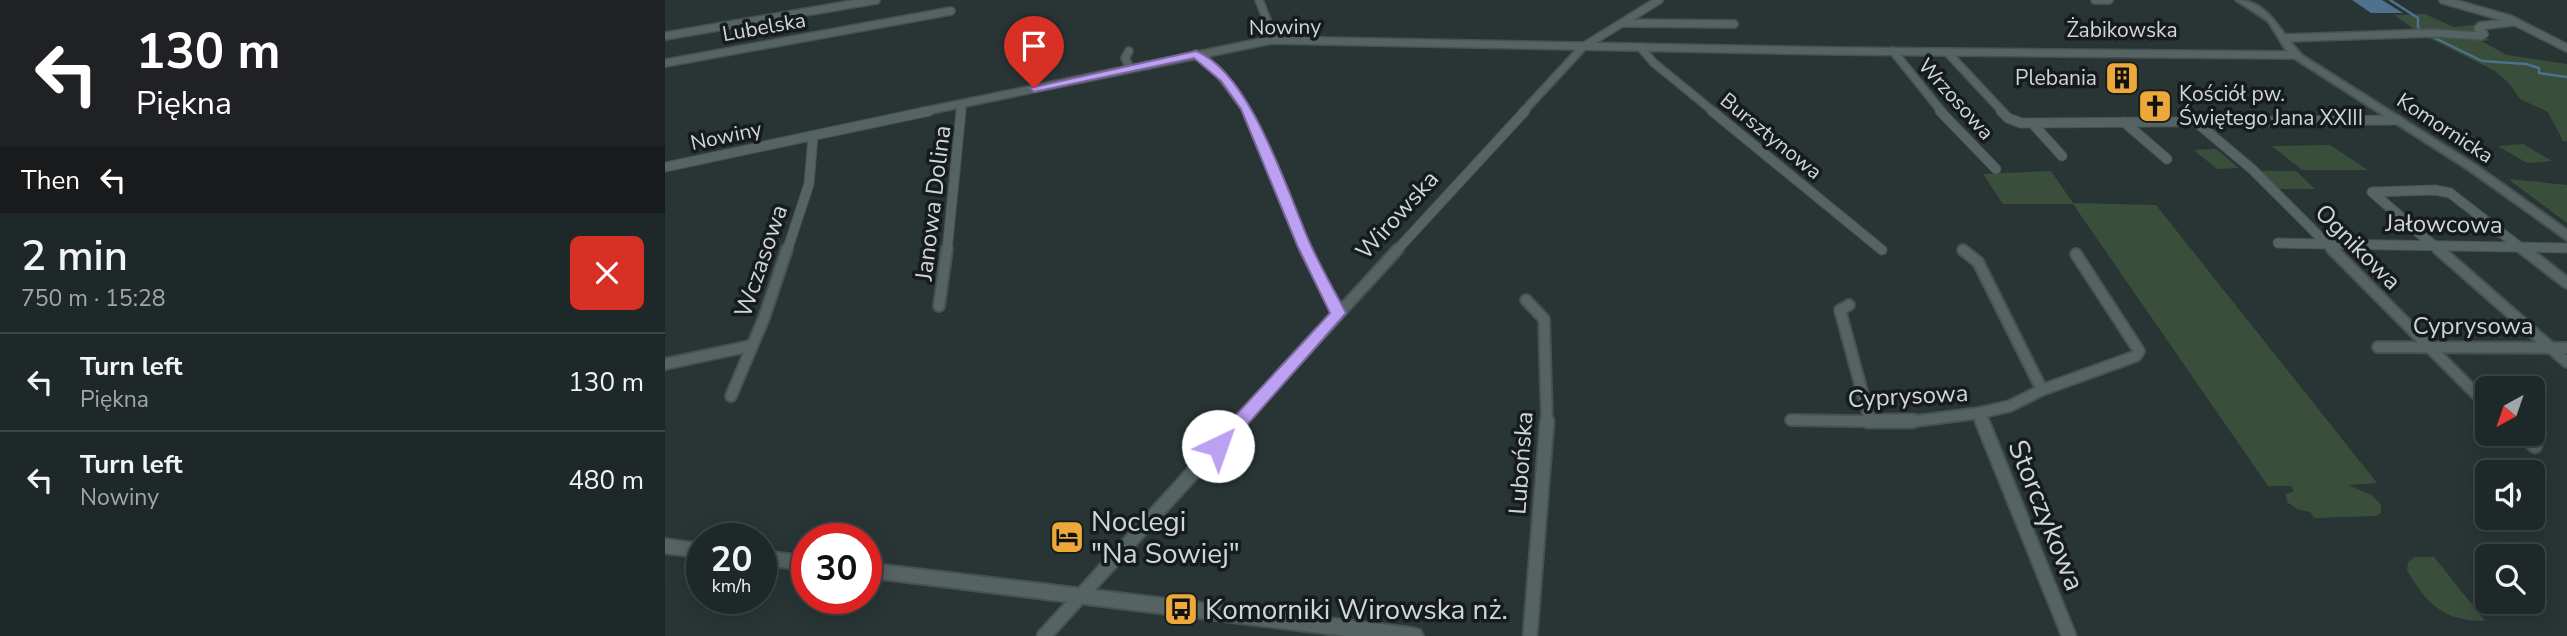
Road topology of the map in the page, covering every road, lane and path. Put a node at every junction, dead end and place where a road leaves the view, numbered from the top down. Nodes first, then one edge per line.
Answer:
1 (876, 0) edge
2 (1259, 0) edge
3 (1659, 0) edge
4 (2095, 0) edge
5 (2109, 0) edge
6 (2240, 0) edge
7 (2443, 0) edge
8 (951, 11) dead end
9 (2513, 22) junction
10 (1621, 23) junction
11 (1734, 24) dead end
12 (665, 36) edge
13 (2283, 38) junction
14 (1275, 40) junction
15 (1583, 47) junction
16 (1640, 47) junction
17 (2567, 48) edge
18 (1129, 51) dead end
19 (1834, 51) joint
20 (1893, 51) junction
21 (1947, 52) junction
22 (1196, 54) junction
23 (2296, 55) junction
24 (665, 63) edge
25 (1130, 68) junction
26 (962, 104) junction
27 (2398, 120) junction
28 (2124, 122) junction
29 (2196, 122) junction
30 (2032, 123) junction
31 (813, 136) junction
32 (2062, 156) dead end
33 (2167, 159) dead end
34 (665, 167) edge
35 (1996, 169) dead end
36 (2567, 236) edge
37 (2278, 243) dead end
38 (2325, 243) junction
39 (2432, 245) junction
40 (2521, 247) junction
41 (2567, 248) edge
42 (1882, 250) dead end
43 (1963, 250) dead end
44 (2076, 254) dead end
45 (2567, 283) edge
46 (1526, 300) dead end
47 (939, 306) dead end
48 (1849, 306) dead end
49 (1338, 313) junction
50 (750, 346) junction
51 (2378, 347) dead end
52 (2429, 347) junction
53 (2551, 348) junction
54 (2567, 348) edge
55 (2567, 362) edge
56 (665, 364) edge
57 (2042, 390) junction
58 (2475, 393) edge
59 (730, 396) dead end
60 (1979, 413) junction
61 (1791, 421) dead end
62 (1870, 421) junction
63 (665, 546) edge
64 (686, 549) edge
65 (882, 572) edge
66 (1081, 596) junction
67 (1044, 636) edge
68 (1413, 636) edge
69 (1530, 636) edge
70 (2069, 636) edge

1 - 12 street
2 - 14 street
3 - 10 street, Wirowska
4 - 5 street
6 - 13 street, Komornicka
7 - 9 street
8 - 24 street, Lubelska
9 - 13 street
9 - 17 street
10 - 11 street
10 - 15 street, Wirowska
13 - 23 street, Komornicka
14 - 15 street, Nowiny
14 - 22 street, Nowiny
15 - 16 street, Nowiny
15 - 49 street, Wirowska
16 - 19 street, Nowiny
16 - 42 street, Bursztynowa
18 - 25 street
19 - 20 street, Żabikowska
20 - 21 street, Żabikowska
20 - 35 street, Wrzosowa
21 - 23 street, Żabikowska
21 - 30 street
22 - 25 street, Nowiny
22 - 49 street
23 - 27 street, Komornicka
25 - 26 street, Nowiny
26 - 31 street, Nowiny
26 - 47 street, Janowa Dolina
27 - 29 street
27 - 36 street, Komornicka
28 - 29 street
28 - 30 street
28 - 33 street
29 - 38 street, Ognikowa
30 - 32 street
31 - 34 street, Nowiny
31 - 50 street, Wczasowa
37 - 38 street, Jałowcowa
38 - 39 street, Jałowcowa
38 - 52 street, Ognikowa
39 - 40 street, Jałowcowa
39 - 40 street
39 - 53 street
40 - 41 street, Jałowcowa
40 - 45 street
43 - 57 street
44 - 57 street, Cyprysowa
46 - 69 street, Lubońska
48 - 62 street
49 - 66 street, Wirowska
50 - 56 street
50 - 59 street, Wczasowa
51 - 52 street, Cyprysowa
52 - 53 street, Cyprysowa
52 - 58 street, Ognikowa
53 - 54 street, Cyprysowa
53 - 55 street
57 - 60 street, Cyprysowa
60 - 62 street, Cyprysowa
60 - 70 street, Storczykowa
61 - 62 street, Cyprysowa
63 - 64 street
65 - 66 street
66 - 67 street, Wirowska
66 - 68 street

